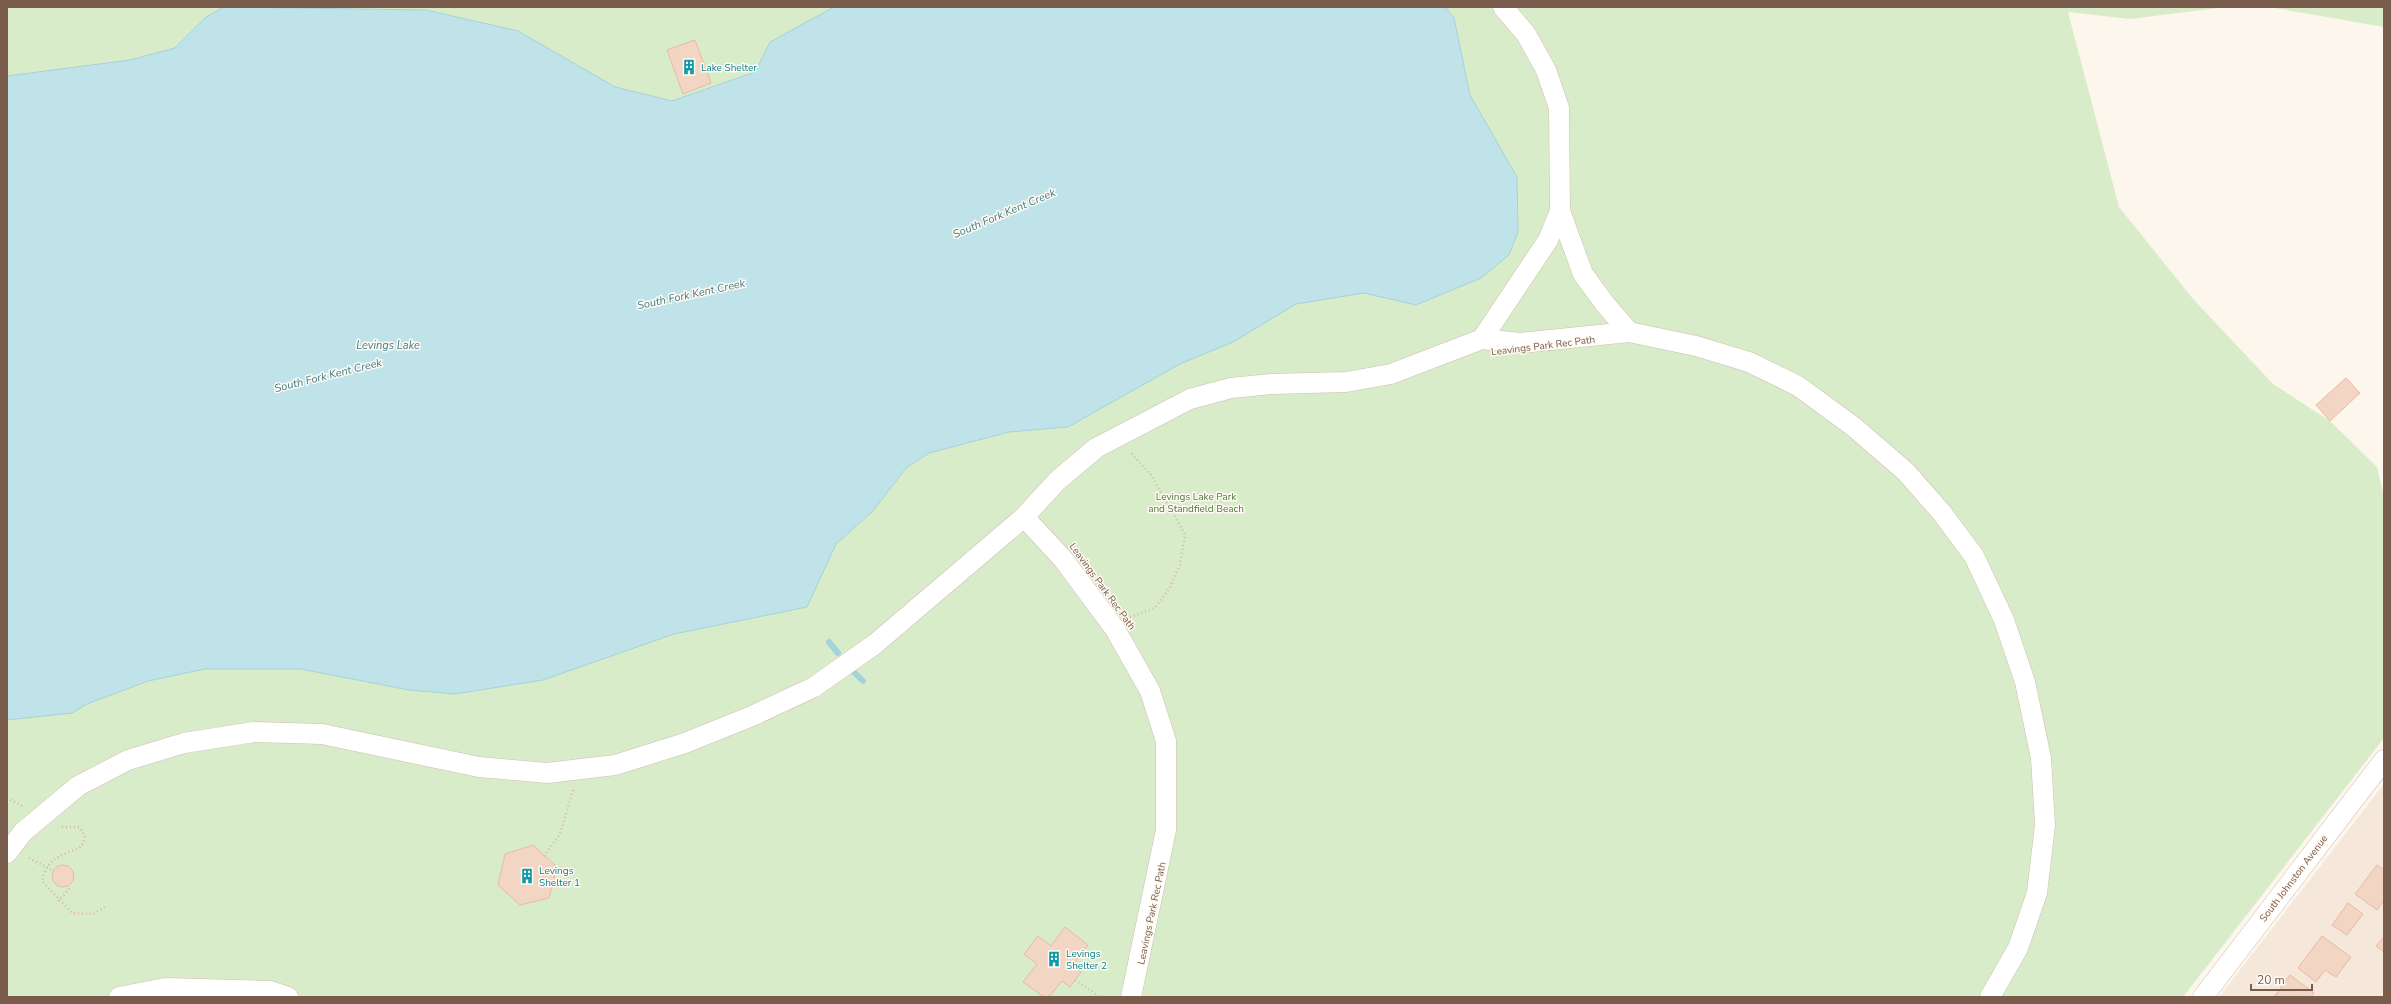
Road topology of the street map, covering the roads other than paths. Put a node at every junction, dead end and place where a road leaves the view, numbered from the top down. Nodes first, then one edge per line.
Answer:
1 (1503, 7) edge
2 (1560, 210) junction
3 (1629, 332) junction
4 (1482, 339) junction
5 (1024, 517) junction
6 (2384, 760) edge
7 (10, 849) edge
8 (119, 997) edge
9 (288, 997) edge
10 (1131, 997) edge
11 (1990, 997) edge
12 (2203, 997) edge

1 - 2 street
2 - 3 street
2 - 4 street
3 - 4 street
3 - 11 street
4 - 5 street
5 - 7 street
5 - 10 street
6 - 12 street, South Johnston Avenue
8 - 9 street

